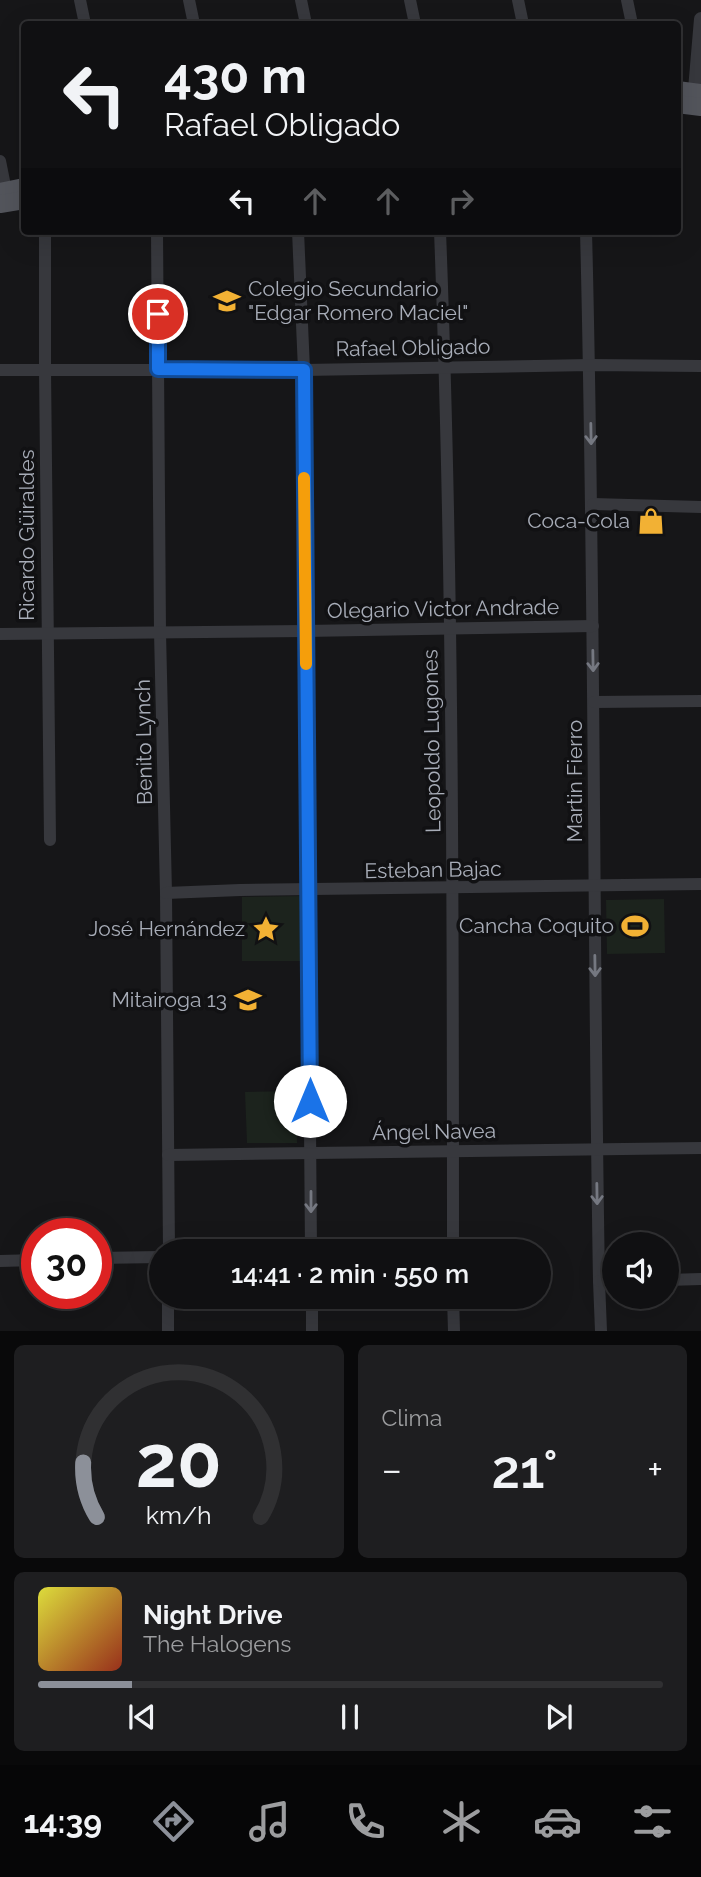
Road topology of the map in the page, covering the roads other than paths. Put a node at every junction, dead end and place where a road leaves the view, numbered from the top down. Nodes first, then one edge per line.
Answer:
1 (80, 0) edge
2 (189, 0) edge
3 (301, 0) edge
4 (411, 0) edge
5 (518, 0) edge
6 (627, 0) edge
7 (701, 19) edge
8 (84, 21) edge
9 (193, 21) edge
10 (305, 21) edge
11 (414, 21) edge
12 (522, 21) edge
13 (631, 21) edge
14 (691, 99) edge
15 (0, 161) edge
16 (8, 198) edge
17 (45, 235) edge
18 (158, 235) edge
19 (298, 235) edge
20 (440, 235) edge
21 (586, 235) edge
22 (590, 365) junction
23 (701, 366) edge
24 (445, 367) junction
25 (45, 369) junction
26 (158, 369) junction
27 (0, 370) edge
28 (304, 370) junction
29 (593, 504) junction
30 (701, 507) edge
31 (593, 626) junction
32 (450, 628) junction
33 (305, 631) junction
34 (160, 632) junction
35 (47, 633) junction
36 (0, 634) edge
37 (701, 701) edge
38 (594, 702) junction
39 (50, 840) dead end
40 (701, 884) edge
41 (594, 886) junction
42 (453, 888) junction
43 (309, 891) junction
44 (166, 893) junction
45 (597, 1148) junction
46 (701, 1148) edge
47 (453, 1151) junction
48 (310, 1153) junction
49 (168, 1155) junction
50 (169, 1239) edge
51 (311, 1239) edge
52 (453, 1239) edge
53 (149, 1256) edge
54 (112, 1258) edge
55 (21, 1260) edge
56 (0, 1261) edge
57 (701, 1279) edge
58 (679, 1280) edge
59 (599, 1281) joint
60 (169, 1309) edge
61 (312, 1309) edge
62 (453, 1309) edge
63 (168, 1331) edge
64 (312, 1331) edge
65 (454, 1331) edge
66 (601, 1331) edge

1 - 8 street
2 - 9 street
3 - 10 street
4 - 11 street
5 - 12 street
6 - 13 street
7 - 14 street
15 - 16 street
17 - 25 street, Ricardo Güiraldes
18 - 26 street, Benito Lynch
19 - 28 street
20 - 24 street, Leopoldo Lugones
21 - 22 street, Martin Fierro
22 - 23 street, Rafael Obligado
22 - 24 street, Rafael Obligado
22 -> 29 street, Martin Fierro
24 - 28 street, Rafael Obligado
24 - 32 street, Leopoldo Lugones
25 - 26 street, Rafael Obligado
25 - 27 street, Rafael Obligado
25 - 35 street, Ricardo Güiraldes
26 - 28 street, Rafael Obligado
26 - 34 street, Benito Lynch
28 - 33 street
29 - 30 street
29 - 31 street, Martin Fierro
31 - 32 street, Olegario Victor Andrade
31 -> 38 street, Martin Fierro
32 - 33 street, Olegario Victor Andrade
32 - 42 street, Leopoldo Lugones
33 - 34 street, Olegario Victor Andrade
33 - 43 street
34 - 35 street, Olegario Victor Andrade
34 - 44 street, Benito Lynch
35 - 36 street, Olegario Victor Andrade
35 - 39 street, Ricardo Güiraldes
37 - 38 street
38 - 41 street, Martin Fierro
40 - 41 street, Esteban Bajac
41 - 42 street, Esteban Bajac
41 -> 45 street, Martin Fierro
42 - 43 street, Esteban Bajac
42 - 47 street, Leopoldo Lugones
43 - 44 street, Esteban Bajac
43 - 48 street
44 - 49 street, Benito Lynch
45 - 46 street, Ángel Navea
45 - 47 street, Ángel Navea
45 -> 59 street, Martin Fierro
47 - 48 street, Ángel Navea
47 - 52 street, Leopoldo Lugones
48 - 49 street, Ángel Navea
48 -> 51 street
49 - 50 street, Benito Lynch
53 - 54 street
55 - 56 street
57 - 58 street
59 - 66 street, Martin Fierro
60 - 63 street
61 - 64 street
62 - 65 street

